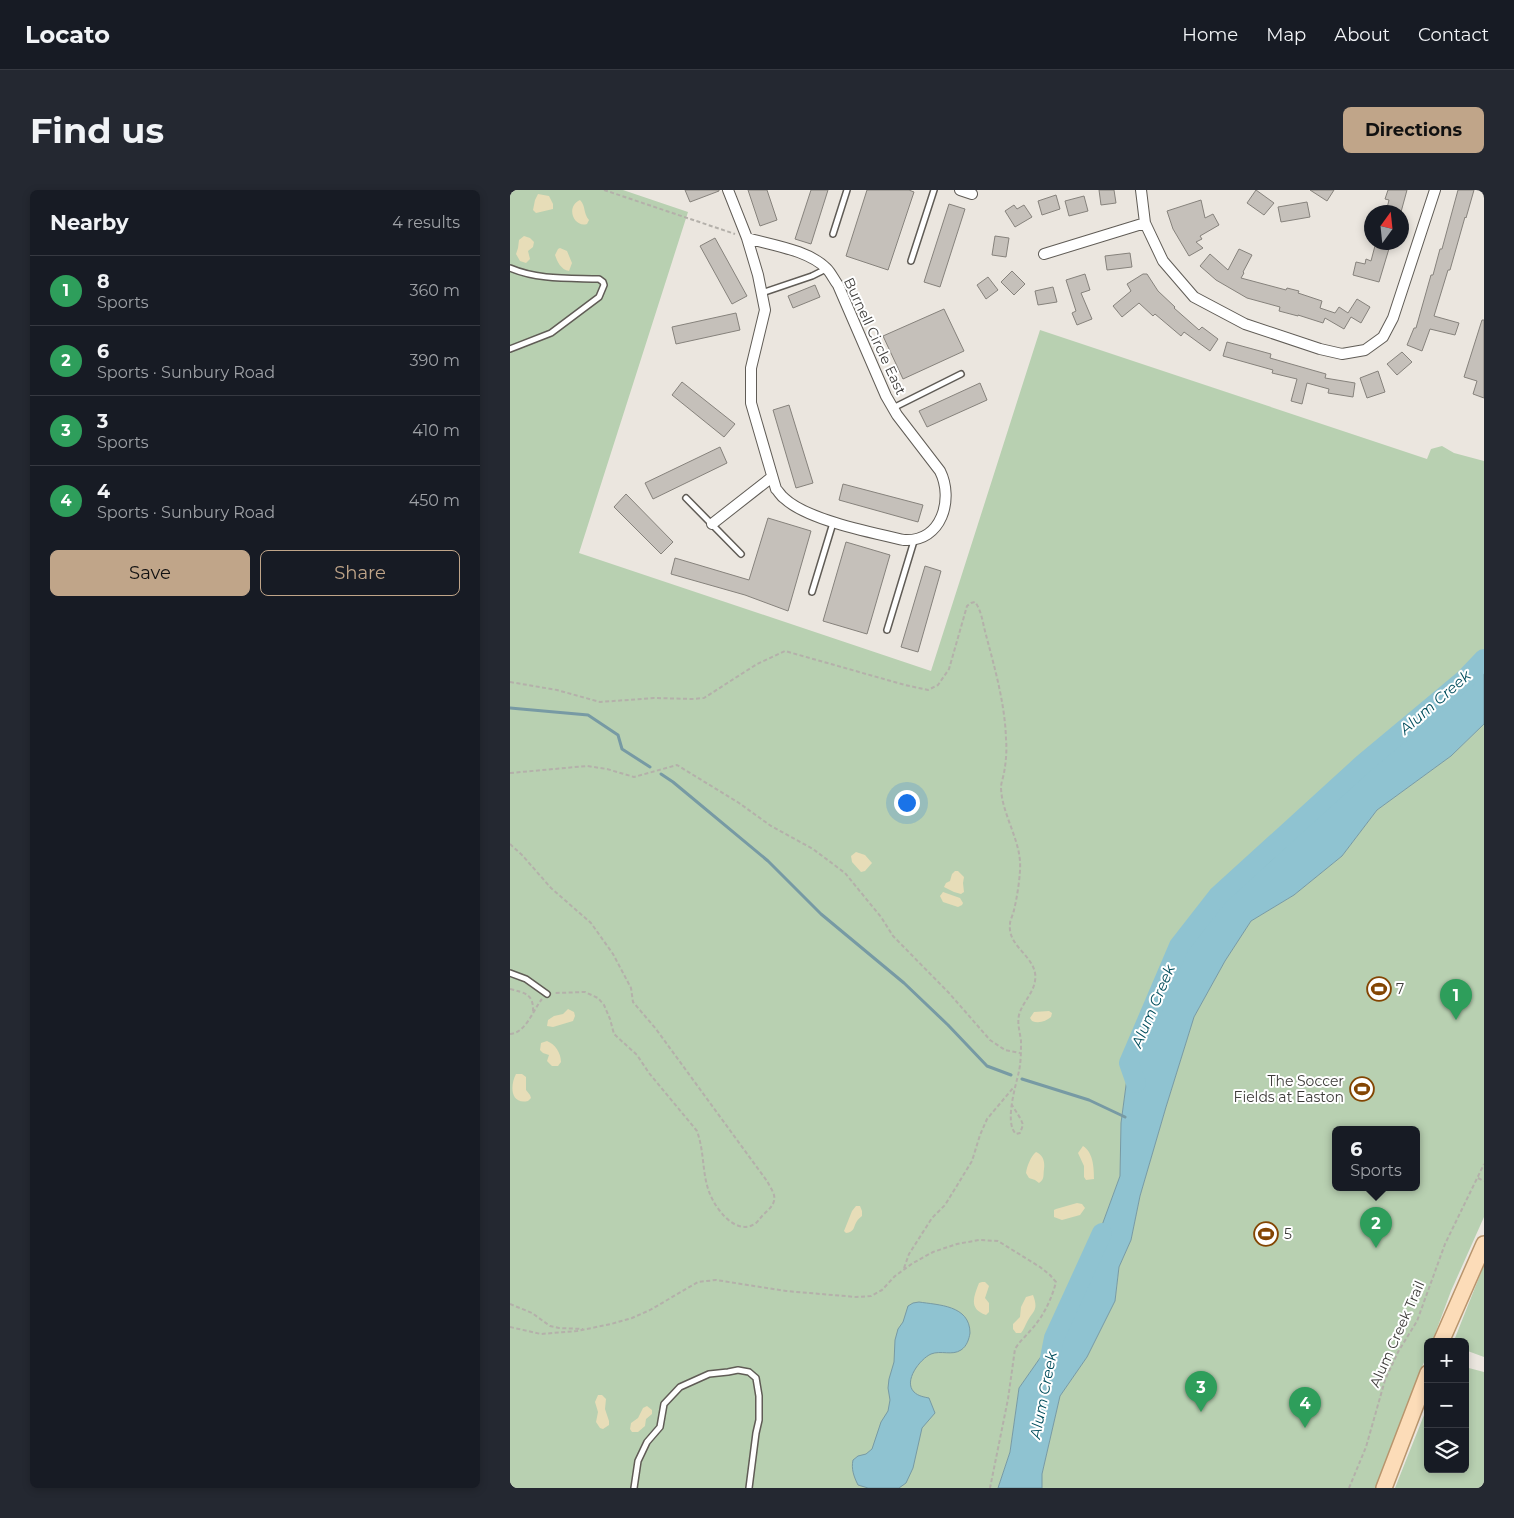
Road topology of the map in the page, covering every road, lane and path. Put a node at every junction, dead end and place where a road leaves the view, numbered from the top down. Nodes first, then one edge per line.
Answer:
1 (604, 190) edge
2 (728, 190) edge
3 (847, 190) edge
4 (934, 190) edge
5 (960, 190) edge
6 (1141, 190) edge
7 (1434, 190) edge
8 (972, 194) dead end
9 (1145, 223) junction
10 (833, 234) dead end
11 (747, 238) junction
12 (1044, 254) dead end
13 (911, 261) dead end
14 (510, 268) edge
15 (827, 268) junction
16 (762, 293) junction
17 (510, 349) edge
18 (962, 374) dead end
19 (893, 408) junction
20 (772, 477) junction
21 (686, 498) dead end
22 (833, 522) junction
23 (712, 524) junction
24 (918, 539) junction
25 (741, 554) dead end
26 (812, 592) dead end
27 (887, 630) dead end
28 (510, 682) edge
29 (510, 773) edge
30 (510, 844) edge
31 (510, 973) edge
32 (510, 989) edge
33 (547, 994) junction
34 (533, 1012) junction
35 (510, 1034) edge
36 (1020, 1053) junction
37 (1014, 1086) junction
38 (1012, 1105) junction
39 (1484, 1164) edge
40 (1478, 1178) junction
41 (1484, 1181) edge
42 (1484, 1244) edge
43 (904, 1270) junction
44 (510, 1304) edge
45 (510, 1327) edge
46 (585, 1330) junction
47 (1443, 1338) edge
48 (1425, 1383) edge
49 (634, 1488) edge
50 (749, 1488) edge
51 (990, 1488) edge
52 (1349, 1488) edge
53 (1384, 1488) edge

1 - 11 path
2 - 11 street
3 - 10 lane
4 - 13 lane
5 - 8 street
6 - 9 street
7 - 9 street
9 - 12 street
11 - 15 street, Burnell Circle East
11 - 16 street
14 - 17 lane
15 - 16 lane
15 - 19 street, Burnell Circle East
16 - 20 street
18 - 19 lane
19 - 24 street, Burnell Circle East
20 - 22 street
20 - 23 street
21 - 23 lane
22 - 24 street
22 - 26 lane
23 - 25 lane
24 - 27 lane
28 - 36 path
29 - 36 path
30 - 33 path
31 - 33 lane
32 - 34 path
33 - 34 path
34 - 35 path
36 - 37 path
37 - 38 path
37 - 43 path
38 - 38 path
39 - 40 path, Alum Creek Trail
40 - 41 path
40 - 52 path, Alum Creek Trail
42 - 47 main road
43 - 46 path
43 - 51 path
44 - 46 path
45 - 46 path
48 - 53 main road
49 - 50 lane

